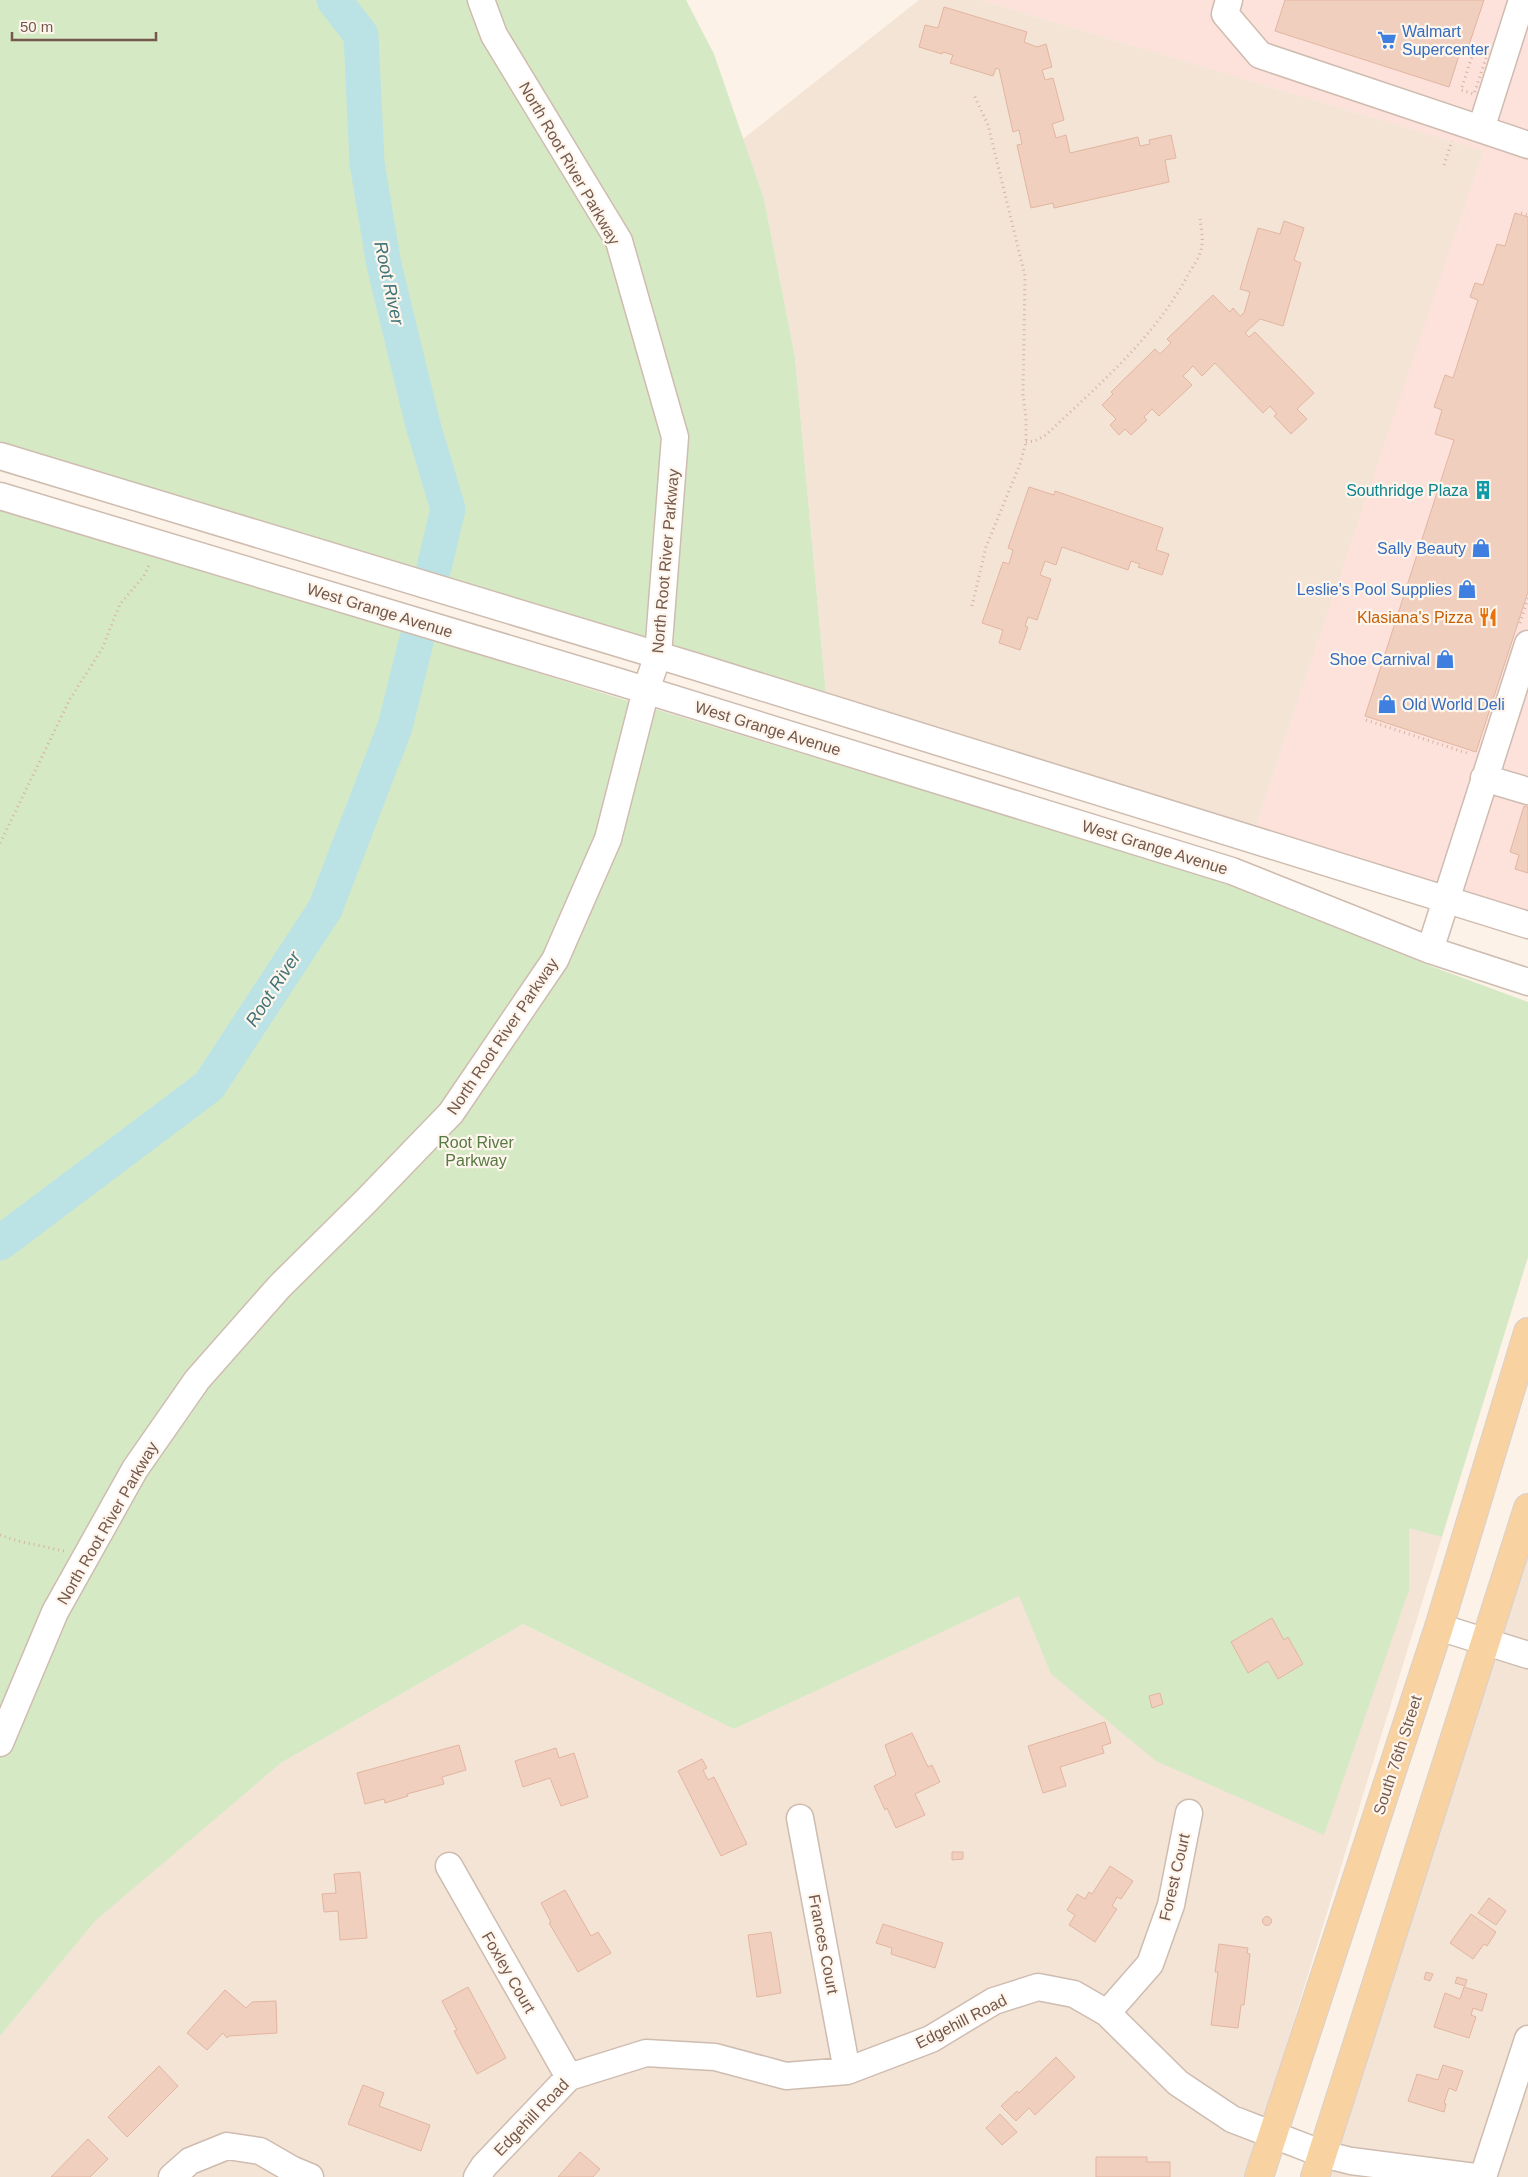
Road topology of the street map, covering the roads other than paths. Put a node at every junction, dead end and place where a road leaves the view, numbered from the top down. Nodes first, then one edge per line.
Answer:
1 (481, 0) edge
2 (1229, 0) edge
3 (1522, 0) edge
4 (1481, 129) junction
5 (1528, 145) edge
6 (0, 456) edge
7 (0, 496) edge
8 (426, 585) junction
9 (414, 620) junction
10 (1523, 636) edge
11 (658, 655) junction
12 (646, 690) junction
13 (1520, 697) edge
14 (1481, 767) junction
15 (1528, 791) edge
16 (1445, 900) junction
17 (1528, 925) edge
18 (1430, 950) junction
19 (1528, 982) edge
20 (1528, 1332) edge
21 (1528, 1508) edge
22 (1438, 1627) junction
23 (1487, 1642) junction
24 (1528, 1655) edge
25 (0, 1744) edge
26 (1188, 1813) dead end
27 (800, 1818) dead end
28 (449, 1866) dead end
29 (1107, 2013) junction
30 (1528, 2039) edge
31 (847, 2071) junction
32 (569, 2077) junction
33 (1272, 2135) junction
34 (1319, 2165) edge
35 (172, 2177) edge
36 (310, 2177) edge
37 (477, 2177) edge
38 (1260, 2177) edge
39 (1475, 2177) edge
40 (1483, 2177) edge

1 - 11 street, North Root River Parkway
2 - 4 street
3 - 4 street
4 - 5 street
6 - 8 street
7 - 9 street, West Grange Avenue
8 - 9 street
8 - 11 street
9 - 12 street, West Grange Avenue
10 - 13 street
11 - 12 street, North Root River Parkway
11 - 16 street
12 - 18 street, West Grange Avenue
12 - 25 street, North Root River Parkway
13 - 14 street
14 - 15 street
14 - 16 street
16 - 17 street
16 - 18 street
18 - 19 street, West Grange Avenue
20 - 22 main road, South 76th Street
21 - 23 main road
22 - 23 street
22 - 33 main road, South 76th Street
23 - 24 street
23 - 34 main road
26 - 29 street, Forest Court
27 - 31 street, Frances Court
28 - 32 street, Foxley Court
29 - 31 street, Edgehill Road
29 - 33 street, Edgehill Road
30 - 40 street
31 - 32 street, Edgehill Road
32 - 37 street, Edgehill Road
33 - 34 street, Edgehill Road
33 - 38 main road, South 76th Street
34 - 39 street, Edgehill Road
35 - 36 street

